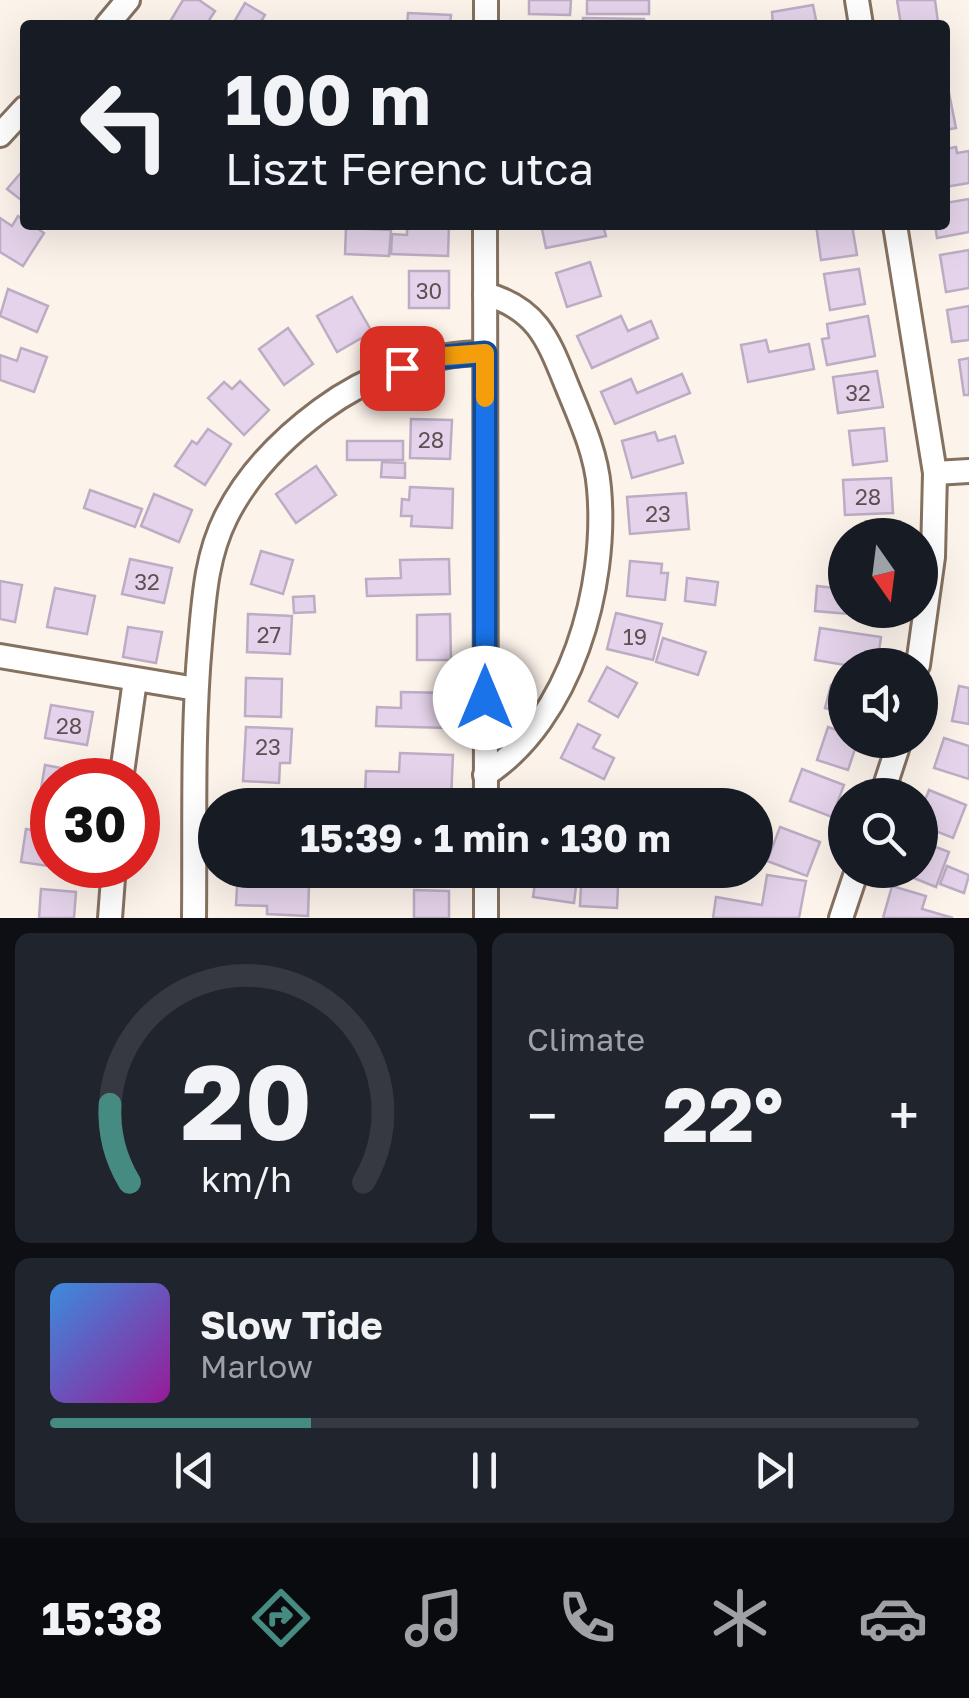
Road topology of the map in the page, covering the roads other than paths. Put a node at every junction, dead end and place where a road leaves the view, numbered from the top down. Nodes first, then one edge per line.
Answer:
1 (128, 0) edge
2 (110, 20) edge
3 (20, 113) edge
4 (0, 135) edge
5 (485, 230) edge
6 (896, 230) edge
7 (485, 294) junction
8 (485, 353) junction
9 (969, 471) edge
10 (935, 473) junction
11 (920, 648) edge
12 (0, 656) edge
13 (135, 680) junction
14 (196, 689) junction
15 (124, 758) edge
16 (486, 775) junction
17 (486, 788) edge
18 (112, 888) edge
19 (486, 888) edge
20 (851, 888) edge
21 (110, 918) edge
22 (194, 918) edge
23 (486, 918) edge
24 (841, 918) edge

1 - 2 street
3 - 4 street
5 - 7 street
6 - 10 street
7 - 8 street
7 - 16 street
8 - 14 street
8 - 16 street
9 - 10 street
10 - 11 street
12 - 13 street
13 - 14 street
13 - 15 street
14 - 22 street
16 - 17 street
18 - 21 street
19 - 23 street
20 - 24 street

